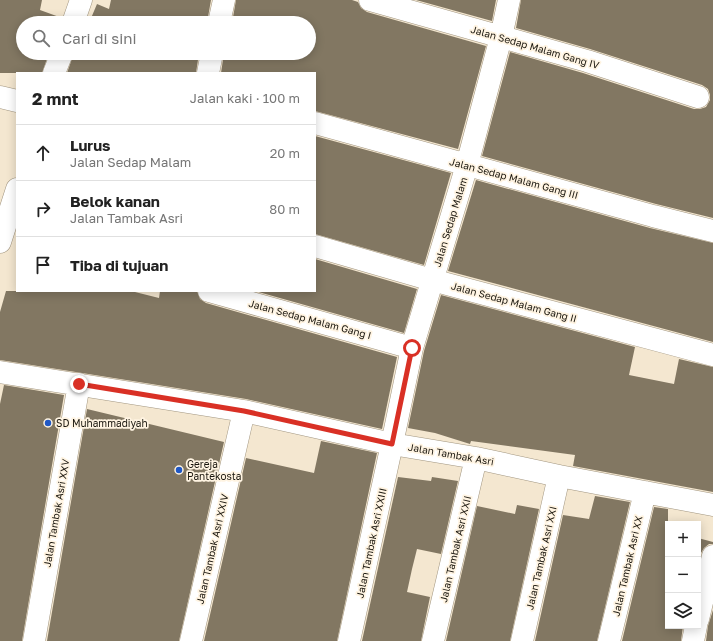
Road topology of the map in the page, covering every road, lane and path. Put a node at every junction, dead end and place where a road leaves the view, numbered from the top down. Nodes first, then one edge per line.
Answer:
1 (81, 0) edge
2 (224, 0) edge
3 (370, 0) edge
4 (509, 0) edge
5 (75, 16) edge
6 (221, 16) edge
7 (501, 37) junction
8 (59, 60) edge
9 (211, 60) edge
10 (54, 72) edge
11 (208, 72) edge
12 (0, 97) edge
13 (698, 97) dead end
14 (16, 101) edge
15 (316, 123) edge
16 (467, 165) junction
17 (16, 192) edge
18 (713, 232) edge
19 (0, 242) edge
20 (316, 246) edge
21 (432, 280) junction
22 (212, 292) edge
23 (412, 348) junction
24 (713, 355) edge
25 (0, 372) edge
26 (79, 384) junction
27 (244, 411) junction
28 (392, 444) junction
29 (476, 458) junction
30 (559, 476) junction
31 (645, 492) junction
32 (713, 505) edge
33 (713, 556) edge
34 (701, 606) edge
35 (695, 629) edge
36 (34, 641) edge
37 (191, 641) edge
38 (349, 641) edge
39 (433, 641) edge
40 (522, 641) edge
41 (609, 641) edge
42 (693, 641) edge

1 - 5 street
2 - 6 street
3 - 7 street, Jalan Sedap Malam Gang IV
4 - 7 street, Jalan Sedap Malam
7 - 13 street, Jalan Sedap Malam Gang IV
7 - 16 street, Jalan Sedap Malam
8 - 10 street
9 - 11 street
12 - 14 street
15 - 16 street, Jalan Sedap Malam Gang III
16 - 18 street, Jalan Sedap Malam Gang III
16 - 21 street, Jalan Sedap Malam
17 - 19 street
20 - 21 street, Jalan Sedap Malam Gang II
21 - 23 street, Jalan Sedap Malam
21 - 24 street, Jalan Sedap Malam Gang II
22 - 23 street, Jalan Sedap Malam Gang I
23 - 28 street, Jalan Sedap Malam
25 - 26 street, Jalan Tambak Asri
26 - 27 street, Jalan Tambak Asri
26 - 36 street, Jalan Tambak Asri XXV
27 - 28 street, Jalan Tambak Asri
27 - 37 street, Jalan Tambak Asri XXIV
28 - 29 street, Jalan Tambak Asri
28 - 38 street, Jalan Tambak Asri XXIII
29 - 30 street, Jalan Tambak Asri
29 - 39 street, Jalan Tambak Asri XXII
30 - 31 street, Jalan Tambak Asri
30 - 40 street, Jalan Tambak Asri XXI
31 - 32 street, Jalan Tambak Asri
31 - 41 street, Jalan Tambak Asri XX
33 - 34 street
35 - 42 street

